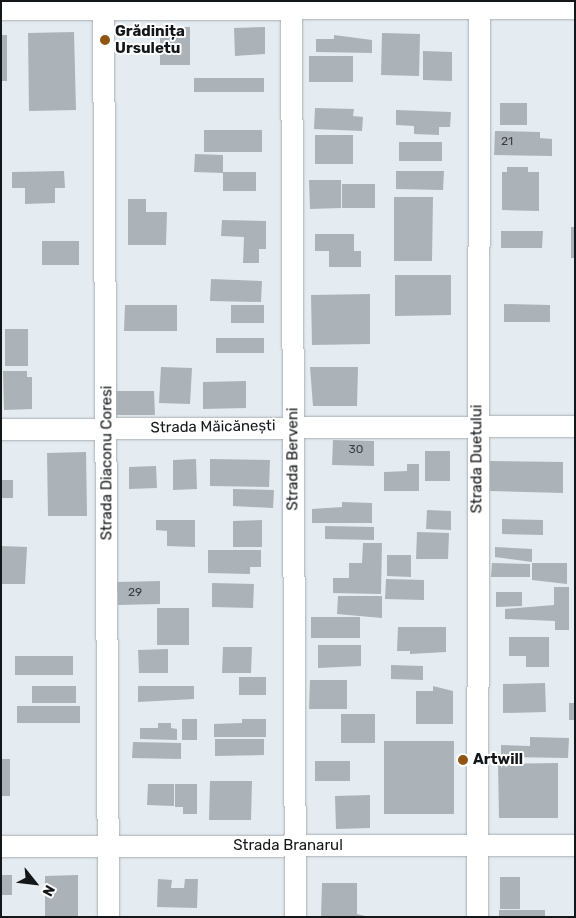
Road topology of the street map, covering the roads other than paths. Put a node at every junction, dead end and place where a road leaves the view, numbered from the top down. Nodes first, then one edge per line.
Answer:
1 (479, 4) edge
2 (291, 5) edge
3 (575, 8) edge
4 (1, 9) edge
5 (103, 10) junction
6 (477, 426) junction
7 (575, 426) edge
8 (292, 427) junction
9 (1, 429) edge
10 (107, 429) junction
11 (476, 844) junction
12 (575, 845) edge
13 (1, 846) edge
14 (108, 846) junction
15 (295, 846) junction
16 (108, 917) edge
17 (295, 917) edge
18 (477, 917) edge

1 - 2 street
1 - 3 street
1 - 6 street, Strada Duetului
2 - 5 street
2 - 8 street, Strada Berveni
4 - 5 street
5 - 10 street, Strada Diaconu Coresi
6 - 7 street, Strada Măicănești
6 - 8 street, Strada Măicănești
6 - 11 street, Strada Duetului
8 - 10 street, Strada Măicănești
8 - 15 street, Strada Berveni
9 - 10 street, Strada Măicănești
10 - 14 street, Strada Diaconu Coresi
11 - 12 street, Strada Branarul
11 - 15 street, Strada Branarul
11 - 18 street, Strada Duetului
13 - 14 street, Strada Branarul
14 - 15 street, Strada Branarul
14 - 16 street, Strada Diaconu Coresi
15 - 17 street, Strada Berveni

